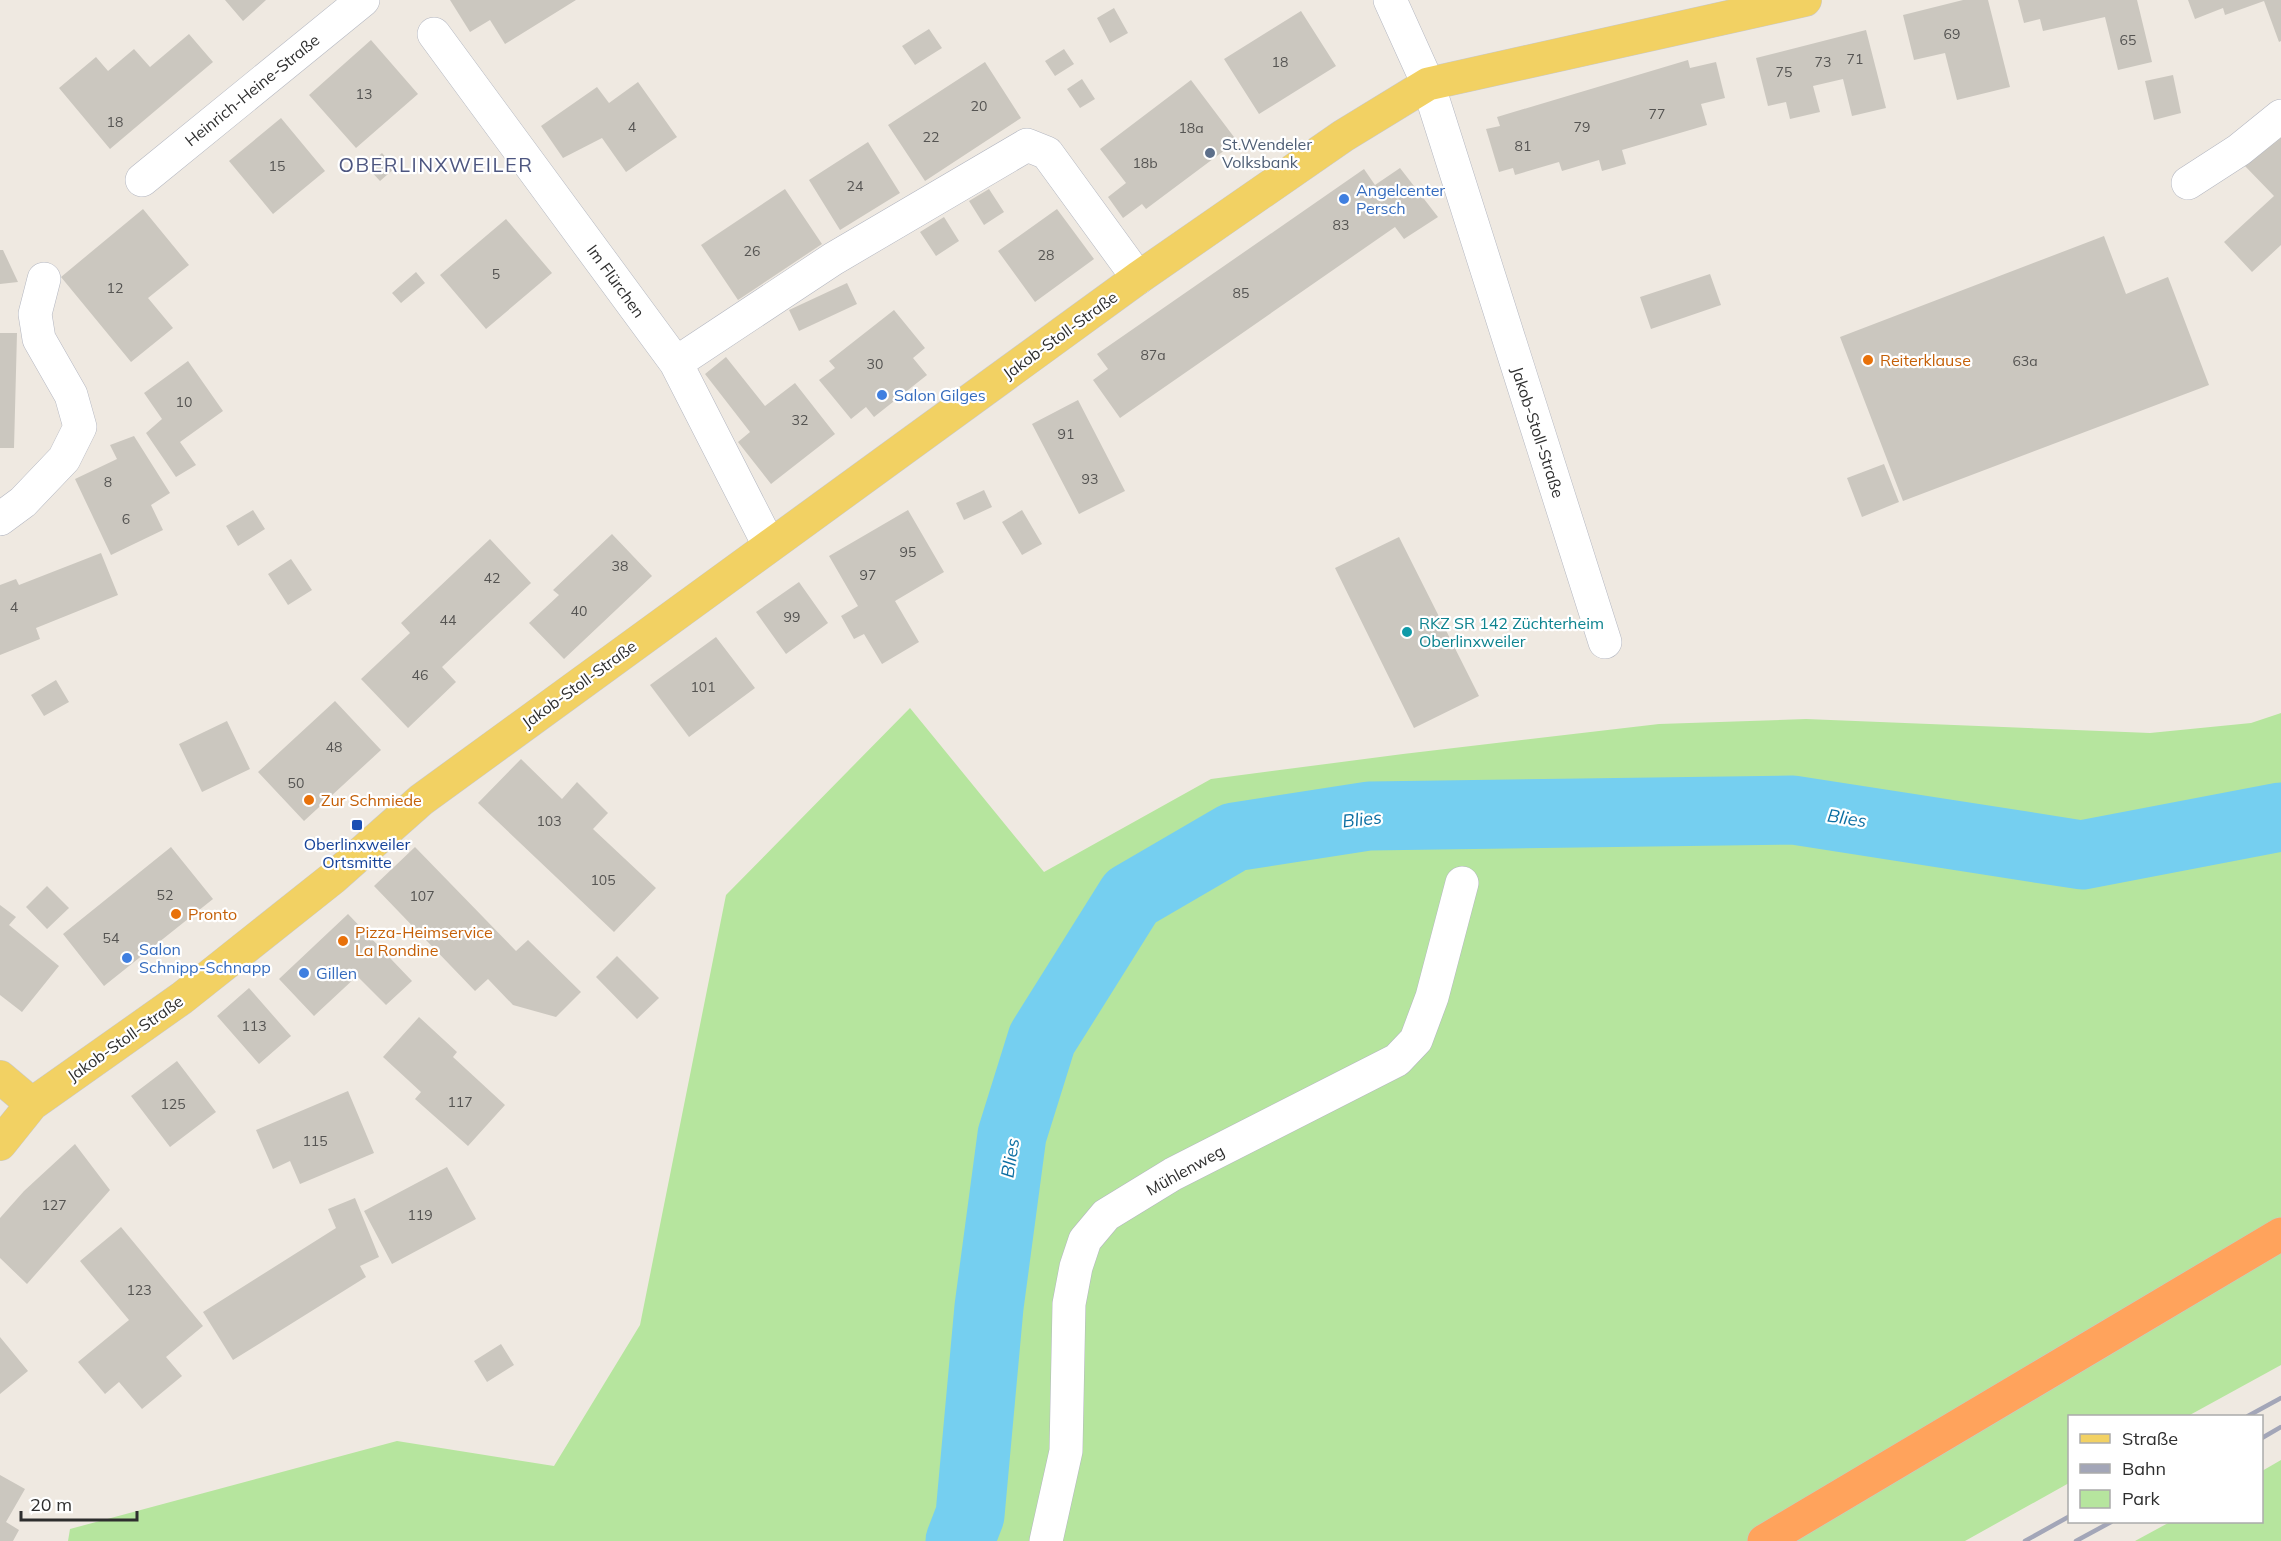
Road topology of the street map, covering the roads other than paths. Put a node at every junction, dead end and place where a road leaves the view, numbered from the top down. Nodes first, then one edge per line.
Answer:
1 (363, 0) edge
2 (1390, 0) edge
3 (1805, 0) edge
4 (434, 34) dead end
5 (1428, 84) junction
6 (2281, 116) edge
7 (142, 180) dead end
8 (2188, 183) dead end
9 (1138, 278) junction
10 (44, 279) dead end
11 (676, 363) junction
12 (0, 519) edge
13 (769, 545) junction
14 (1605, 642) dead end
15 (1462, 883) dead end
16 (0, 1077) edge
17 (32, 1104) junction
18 (0, 1144) edge
19 (2281, 1234) edge
20 (1046, 1541) edge
21 (1764, 1541) edge

1 - 7 street, Heinrich-Heine-Straße
2 - 5 street
3 - 5 main road, Jakob-Stoll-Straße
4 - 11 street, Im Flürchen
5 - 9 main road, Jakob-Stoll-Straße
5 - 14 street, Jakob-Stoll-Straße
6 - 8 street
9 - 11 street
9 - 13 main road, Jakob-Stoll-Straße
10 - 12 street
11 - 13 street, Im Flürchen
13 - 17 main road, Jakob-Stoll-Straße
15 - 20 street, Mühlenweg
16 - 17 main road
17 - 18 main road, Jakob-Stoll-Straße
19 - 21 highway

